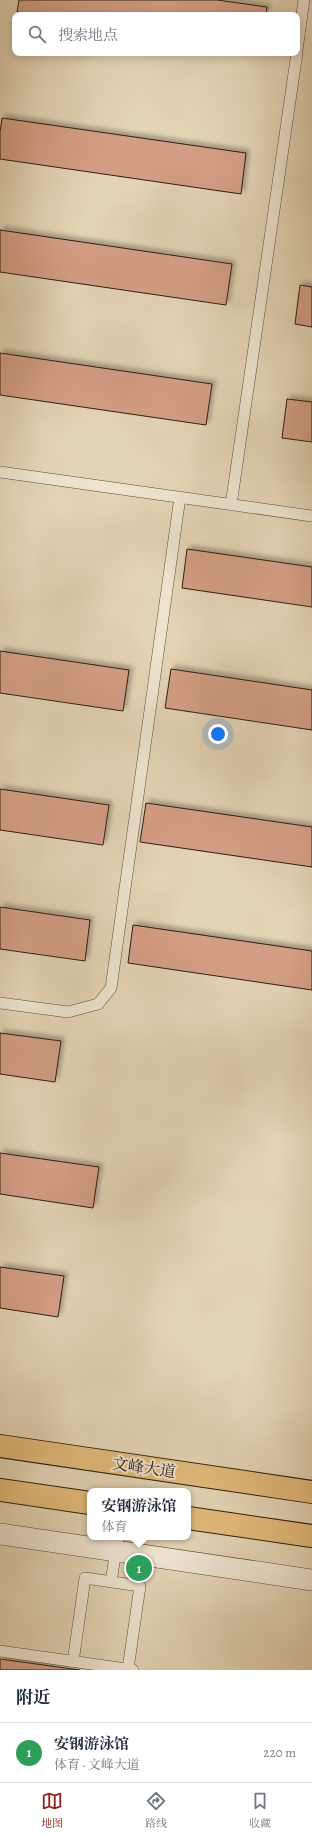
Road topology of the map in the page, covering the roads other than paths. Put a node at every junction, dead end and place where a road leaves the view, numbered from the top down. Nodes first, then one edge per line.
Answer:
1 (304, 0) edge
2 (300, 30) edge
3 (296, 56) edge
4 (0, 472) edge
5 (180, 497) junction
6 (231, 504) junction
7 (312, 516) edge
8 (0, 1003) edge
9 (0, 1446) edge
10 (0, 1490) edge
11 (312, 1492) edge
12 (87, 1503) edge
13 (191, 1518) edge
14 (0, 1534) edge
15 (312, 1536) edge
16 (117, 1544) edge
17 (312, 1580) edge
18 (111, 1582) junction
19 (0, 1651) edge
20 (73, 1662) junction
21 (130, 1670) edge

1 - 2 lane
3 - 6 lane
4 - 5 lane
5 - 6 lane
5 - 8 lane
6 - 7 lane
9 - 11 main road, 文峰大道
10 - 12 main road
13 - 15 main road
14 - 16 street
16 - 17 street
16 - 18 lane
18 - 20 lane
18 - 21 lane
19 - 20 lane
20 - 21 lane

